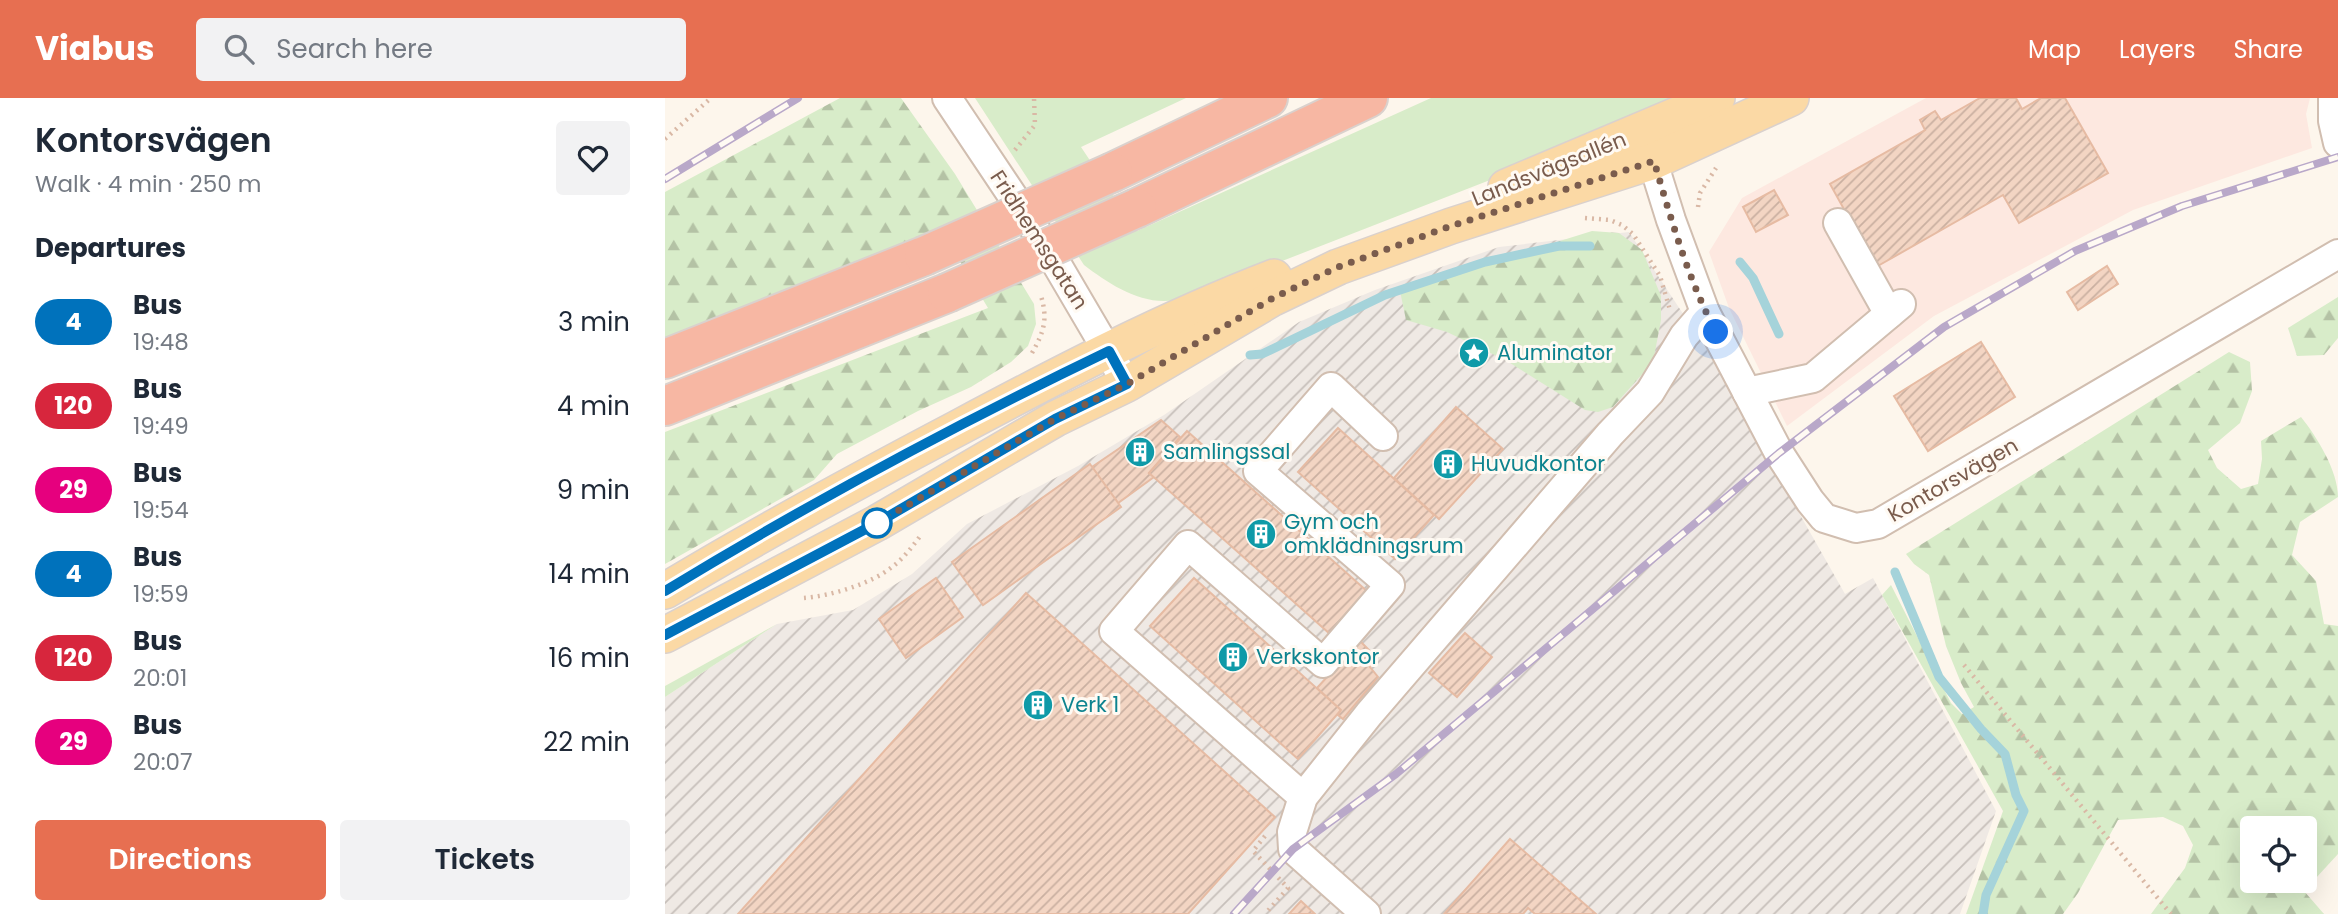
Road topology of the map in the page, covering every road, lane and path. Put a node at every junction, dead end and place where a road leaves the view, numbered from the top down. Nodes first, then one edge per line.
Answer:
1 (711, 98) edge
2 (947, 98) edge
3 (1034, 98) edge
4 (1268, 98) edge
5 (1368, 98) edge
6 (1717, 98) edge
7 (1791, 98) edge
8 (2333, 98) edge
9 (665, 139) edge
10 (2338, 143) edge
11 (1648, 146) junction
12 (994, 171) junction
13 (1838, 223) dead end
14 (1633, 234) dead end
15 (2338, 254) edge
16 (1705, 312) junction
17 (1683, 336) junction
18 (1109, 351) junction
19 (665, 359) edge
20 (1127, 384) junction
21 (1747, 392) junction
22 (665, 406) edge
23 (1383, 436) dead end
24 (665, 591) edge
25 (665, 635) edge
26 (1964, 665) dead end
27 (1303, 797) junction
28 (1366, 914) edge
29 (2171, 914) edge

1 - 9 path
2 - 12 street, Fridhemsgatan
3 - 12 path
4 - 19 highway, bridge
5 - 22 highway, bridge
6 - 11 main road, Landsvägsallén
7 - 11 main road, Landsvägsallén
8 - 10 street
11 - 16 street, Kontorsvägen
11 - 18 main road, Landsvägsallén
11 - 20 main road, Landsvägsallén
12 - 18 street, Fridhemsgatan
13 - 21 street
14 - 17 path
15 - 21 street, Kontorsvägen
16 - 17 street
16 - 21 street, Kontorsvägen
17 - 27 street
18 - 20 street, Fridhemsgatan
18 - 24 main road, Landsvägsallén
20 - 25 main road, Landsvägsallén
23 - 27 street
26 - 29 path
27 - 28 street

